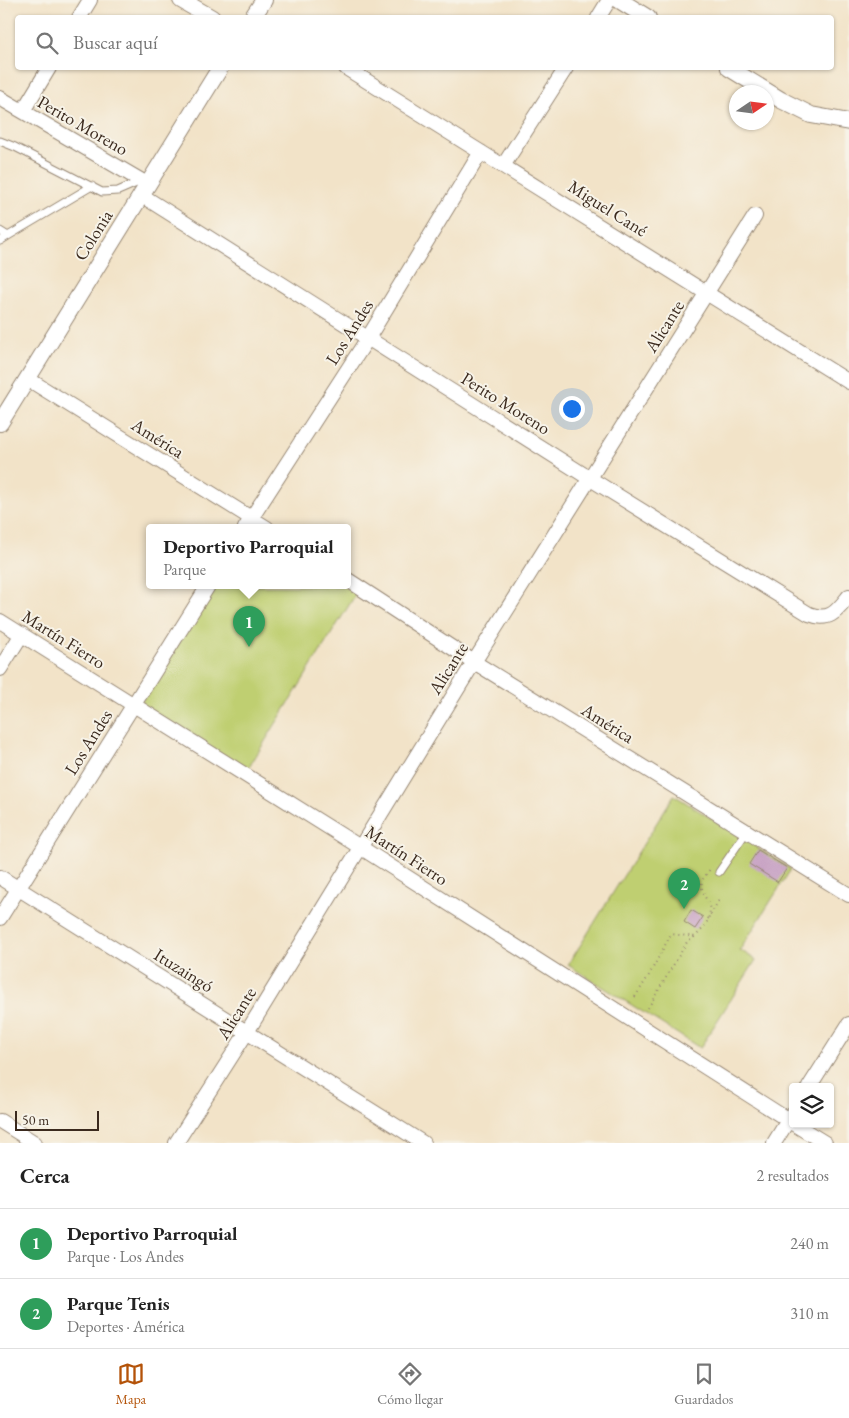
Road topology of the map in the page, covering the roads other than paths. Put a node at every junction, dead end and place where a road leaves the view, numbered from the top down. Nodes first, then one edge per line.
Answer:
1 (90, 0) edge
2 (181, 0) edge
3 (609, 0) edge
4 (619, 0) edge
5 (81, 15) edge
6 (207, 15) edge
7 (600, 15) edge
8 (643, 15) edge
9 (48, 70) edge
10 (219, 70) edge
11 (349, 70) edge
12 (565, 70) edge
13 (732, 70) edge
14 (0, 98) edge
15 (22, 111) junction
16 (849, 122) edge
17 (0, 142) edge
18 (481, 152) junction
19 (503, 166) junction
20 (92, 186) junction
21 (143, 186) junction
22 (755, 216) dead end
23 (0, 231) edge
24 (8, 236) junction
25 (0, 241) edge
26 (707, 293) junction
27 (368, 338) junction
28 (28, 379) junction
29 (849, 382) edge
30 (0, 423) edge
31 (589, 478) junction
32 (248, 523) edge
33 (351, 582) edge
34 (206, 589) edge
35 (849, 596) edge
36 (0, 620) edge
37 (22, 634) junction
38 (474, 662) junction
39 (0, 669) edge
40 (134, 704) junction
41 (747, 831) junction
42 (360, 847) junction
43 (719, 872) dead end
44 (0, 877) edge
45 (18, 889) junction
46 (849, 895) edge
47 (0, 918) edge
48 (849, 1024) edge
49 (247, 1032) junction
50 (812, 1083) edge
51 (789, 1118) edge
52 (0, 1121) edge
53 (789, 1124) edge
54 (803, 1128) edge
55 (35, 1143) edge
56 (176, 1143) edge
57 (424, 1143) edge
58 (774, 1143) edge
59 (825, 1143) edge

1 - 5 street
2 - 6 street
3 - 7 street
4 - 8 street
9 - 15 street
10 - 21 street, Colonia
11 - 18 street, Miguel Cané
12 - 19 street
13 - 16 street
14 - 15 street, Perito Moreno
15 - 21 street, Perito Moreno
17 - 20 lane
18 - 19 street, Miguel Cané
18 - 27 street, Los Andes
19 - 26 street, Miguel Cané
20 - 21 lane
20 - 24 lane
21 - 27 street, Perito Moreno
21 - 28 street, Colonia
22 - 26 street, Alicante
23 - 24 lane
24 - 25 lane
26 - 29 street, Miguel Cané
26 - 31 street, Alicante
27 - 31 street, Perito Moreno
27 - 32 street, Los Andes
28 - 30 street, Colonia
28 - 32 street, América
31 - 35 street, Perito Moreno
31 - 38 street, Alicante
33 - 38 street, América
34 - 40 street, Los Andes
36 - 37 street, Martín Fierro
37 - 39 street
37 - 40 street, Martín Fierro
38 - 41 street, América
38 - 42 street, Alicante
40 - 42 street, Martín Fierro
40 - 45 street, Los Andes
41 - 43 lane
41 - 46 street, América
42 - 49 street, Alicante
42 - 51 street, Martín Fierro
44 - 45 street, Ituzaingó
45 - 47 street, Los Andes
45 - 49 street, Ituzaingó
48 - 50 street
49 - 56 street, Alicante
49 - 57 street, Ituzaingó
52 - 55 street
53 - 58 street
54 - 59 street, Martín Fierro

